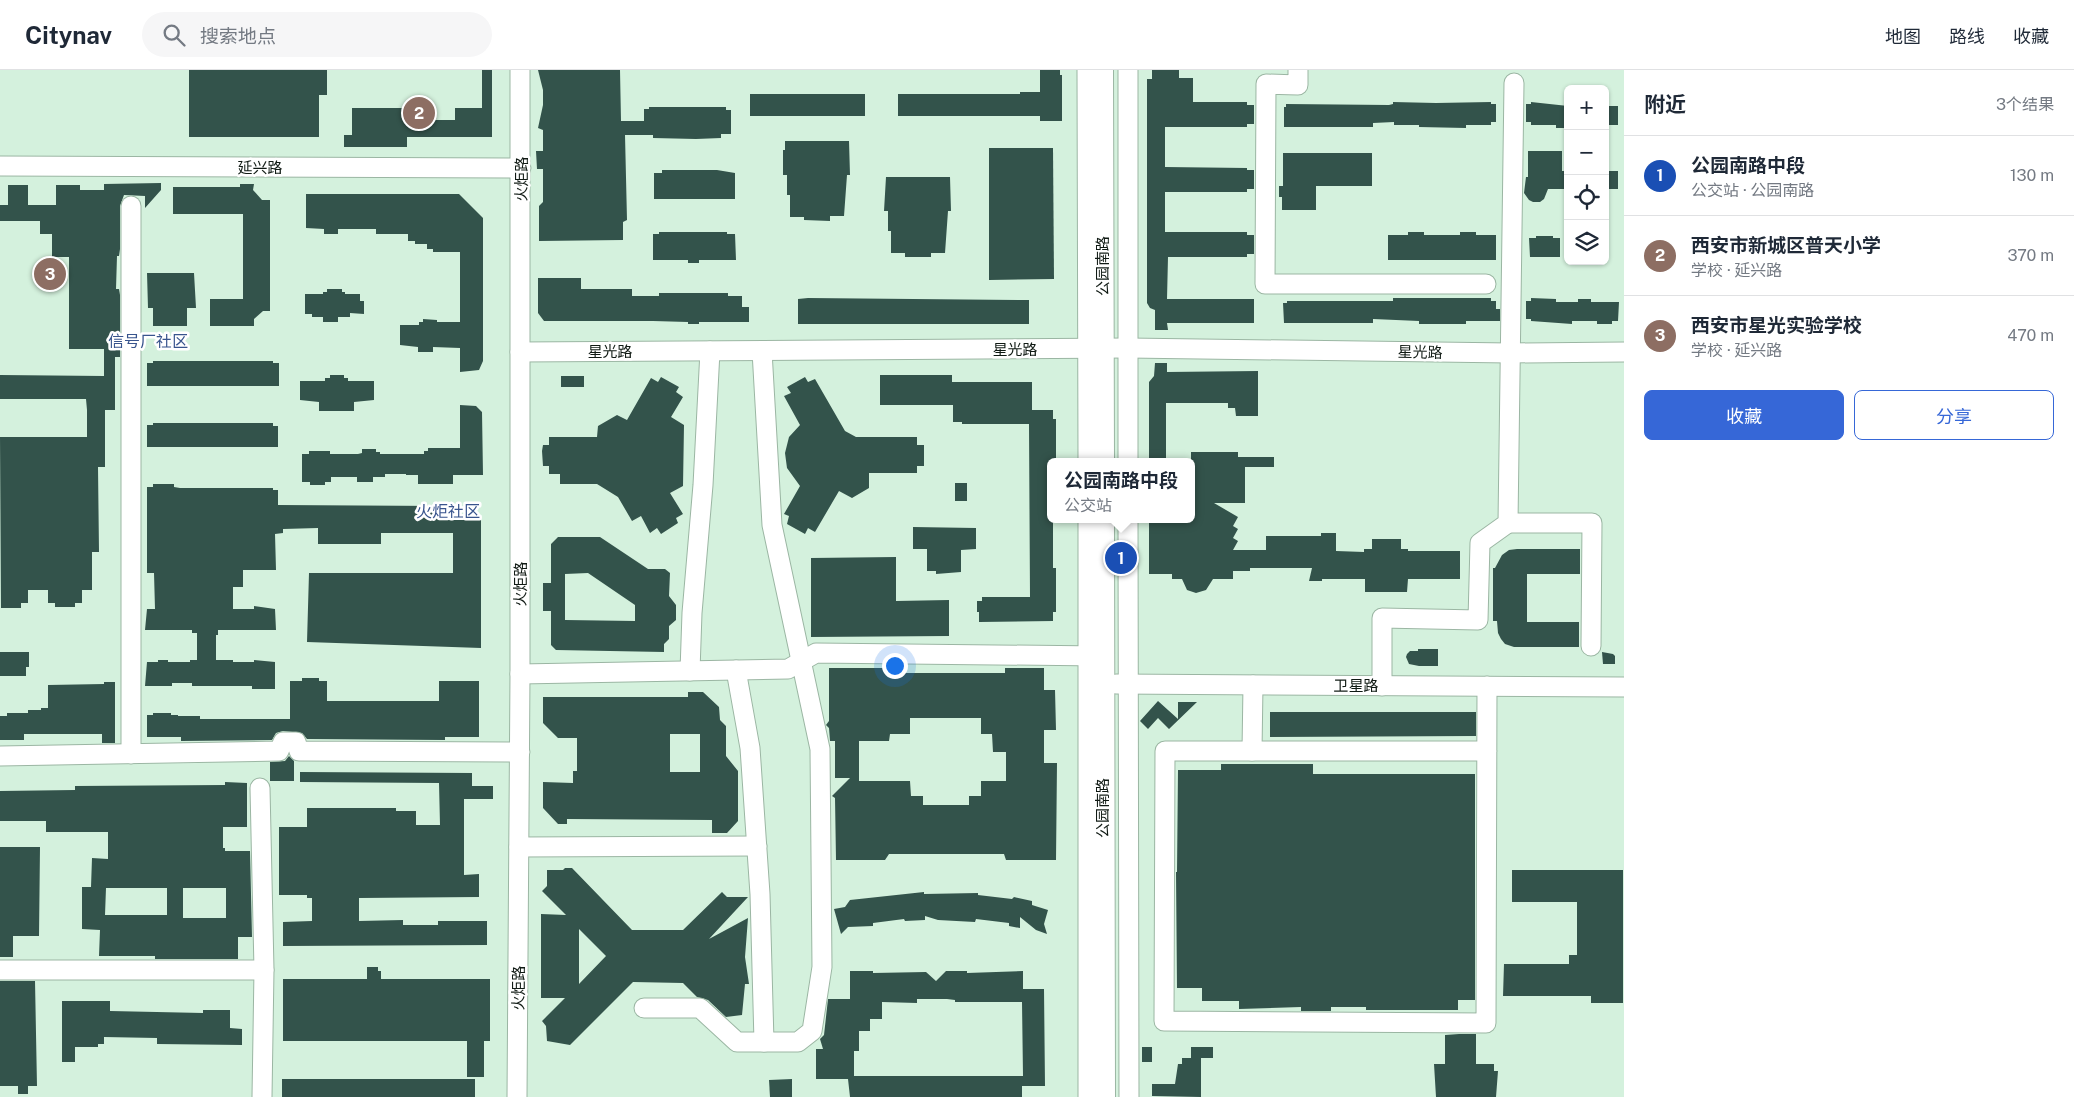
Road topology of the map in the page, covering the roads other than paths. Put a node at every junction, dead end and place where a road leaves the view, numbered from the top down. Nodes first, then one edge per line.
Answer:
1 (520, 70) edge
2 (1087, 70) edge
3 (1102, 70) edge
4 (1116, 70) edge
5 (1128, 70) edge
6 (1298, 70) edge
7 (1514, 83) dead end
8 (0, 166) edge
9 (521, 168) junction
10 (131, 206) dead end
11 (1486, 284) dead end
12 (1108, 348) junction
13 (710, 351) junction
14 (762, 351) junction
15 (520, 352) junction
16 (1624, 352) edge
17 (1510, 353) junction
18 (1089, 458) edge
19 (1102, 458) edge
20 (1114, 458) edge
21 (1127, 458) edge
22 (1088, 523) edge
23 (1102, 523) edge
24 (1114, 523) edge
25 (1128, 523) edge
26 (1508, 523) junction
27 (1591, 646) dead end
28 (1094, 656) junction
29 (801, 662) junction
30 (736, 670) junction
31 (690, 671) junction
32 (520, 674) junction
33 (1108, 684) junction
34 (1253, 685) junction
35 (1382, 686) junction
36 (1487, 686) junction
37 (1624, 687) edge
38 (1252, 751) junction
39 (520, 752) junction
40 (1487, 752) junction
41 (131, 754) junction
42 (0, 756) edge
43 (260, 788) dead end
44 (757, 846) junction
45 (519, 847) junction
46 (0, 970) edge
47 (264, 970) junction
48 (644, 1008) dead end
49 (764, 1042) junction
50 (262, 1097) edge
51 (517, 1097) edge
52 (1088, 1097) edge
53 (1102, 1097) edge
54 (1114, 1097) edge
55 (1128, 1097) edge

1 - 9 street, 火炬路
2 - 12 street
3 - 12 main road, 公园南路
4 - 12 main road, 公园南路
5 - 12 street
6 - 11 street
7 - 17 street
8 - 9 street, 延兴路
9 - 15 street, 火炬路
10 - 41 street
12 - 14 street, 星光路
12 - 17 street, 星光路
12 - 18 street
12 - 19 main road, 公园南路
12 - 20 main road, 公园南路
12 - 21 street
13 - 14 street, 星光路
13 - 15 street, 星光路
13 - 31 street
14 - 29 street
15 - 32 street, 火炬路
16 - 17 street, 星光路
17 - 26 street
22 - 28 street
23 - 28 main road, 公园南路
24 - 33 main road, 公园南路
25 - 33 street
26 - 27 street
26 - 35 street
28 - 29 street
28 - 33 main road, 公园南路
29 - 30 street
29 - 49 street
30 - 31 street
30 - 44 street
31 - 32 street
32 - 39 street, 火炬路
33 - 34 street, 卫星路
33 - 52 street
33 - 53 main road, 公园南路
33 - 54 main road, 公园南路
33 - 55 street
34 - 35 street, 卫星路
34 - 38 street
35 - 36 street, 卫星路
36 - 37 street, 卫星路
36 - 40 street
38 - 40 street
38 - 40 street
39 - 41 street
39 - 45 street, 火炬路
41 - 42 street
43 - 47 street
44 - 45 street
44 - 49 street
45 - 51 street, 火炬路
46 - 47 street
47 - 50 street
48 - 49 street

